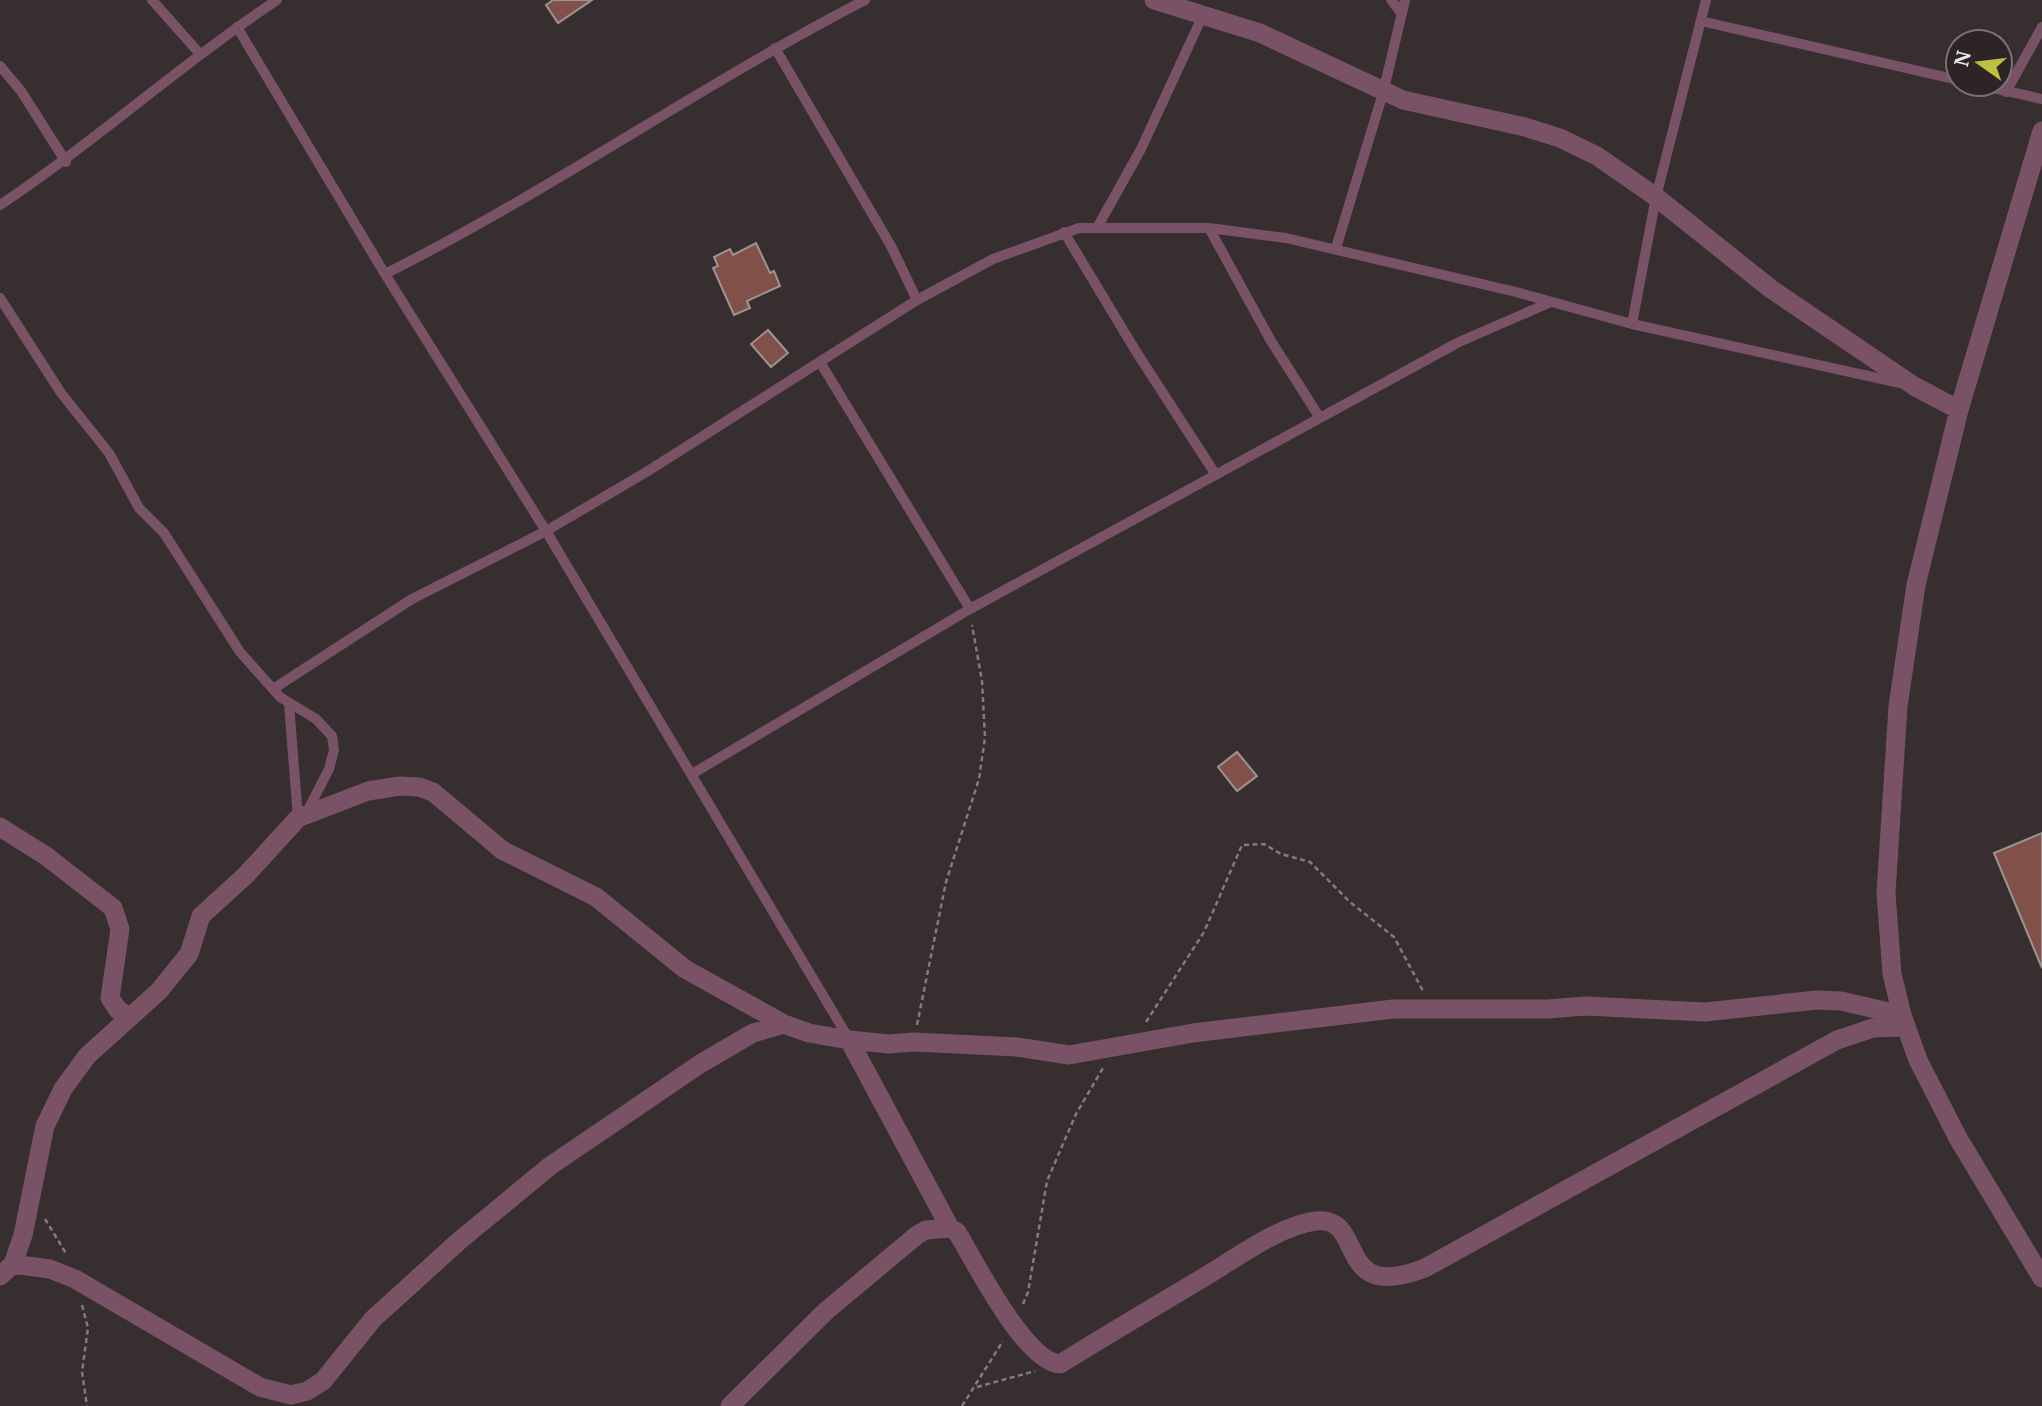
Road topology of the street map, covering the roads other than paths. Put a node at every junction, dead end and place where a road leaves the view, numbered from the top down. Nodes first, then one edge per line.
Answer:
1 (152, 0) edge
2 (277, 0) edge
3 (865, 0) edge
4 (1154, 0) edge
5 (1391, 0) edge
6 (1405, 0) edge
7 (1706, 0) edge
8 (1203, 14) junction
9 (1402, 14) junction
10 (1701, 21) junction
11 (237, 27) junction
12 (2042, 27) edge
13 (775, 48) junction
14 (200, 54) junction
15 (0, 66) edge
16 (1944, 77) edge
17 (2014, 78) edge
18 (1383, 93) junction
19 (2014, 94) edge
20 (2042, 99) edge
21 (2042, 131) edge
22 (65, 162) junction
23 (1656, 197) junction
24 (0, 205) edge
25 (1098, 226) junction
26 (1209, 229) junction
27 (1064, 232) junction
28 (1336, 248) junction
29 (385, 274) junction
30 (0, 298) edge
31 (917, 300) junction
32 (1552, 302) junction
33 (1632, 324) junction
34 (820, 362) junction
35 (1914, 386) junction
36 (1959, 410) junction
37 (1320, 418) junction
38 (1216, 475) junction
39 (546, 531) junction
40 (970, 609) junction
41 (273, 690) junction
42 (289, 704) junction
43 (692, 774) junction
44 (302, 816) junction
45 (0, 827) edge
46 (130, 1017) junction
47 (1904, 1021) junction
48 (784, 1024) junction
49 (849, 1040) junction
50 (950, 1228) junction
51 (7, 1270) edge
52 (2042, 1278) edge
53 (730, 1406) edge

1 - 14 lane
2 - 11 lane
3 - 13 lane
4 - 8 street
5 - 9 lane
6 - 9 lane
7 - 10 lane
8 - 18 street
8 - 25 lane
9 - 18 lane
10 - 16 lane
10 - 23 lane
11 - 14 lane
11 - 29 lane
12 - 17 lane
13 - 29 lane
13 - 31 lane
14 - 22 lane
15 - 22 lane
18 - 23 street
18 - 28 lane
19 - 20 lane
21 - 36 street
22 - 24 lane
23 - 33 lane
23 - 35 street
25 - 26 lane
25 - 27 lane
26 - 28 lane
26 - 37 lane
27 - 31 lane
27 - 38 lane
28 - 32 lane
29 - 39 lane
30 - 41 lane
31 - 34 lane
32 - 33 lane
32 - 37 lane
33 - 35 lane
34 - 39 lane
34 - 40 lane
35 - 36 street
36 - 47 street
37 - 38 lane
38 - 40 lane
39 - 41 lane
39 - 43 lane
40 - 43 lane
41 - 42 lane
42 - 44 lane
42 - 44 lane
43 - 49 lane
44 - 46 street
44 - 48 street
45 - 46 street
46 - 51 street
47 - 49 street
47 - 50 street
47 - 52 street
48 - 49 street
48 - 51 street
49 - 50 street
50 - 53 street

